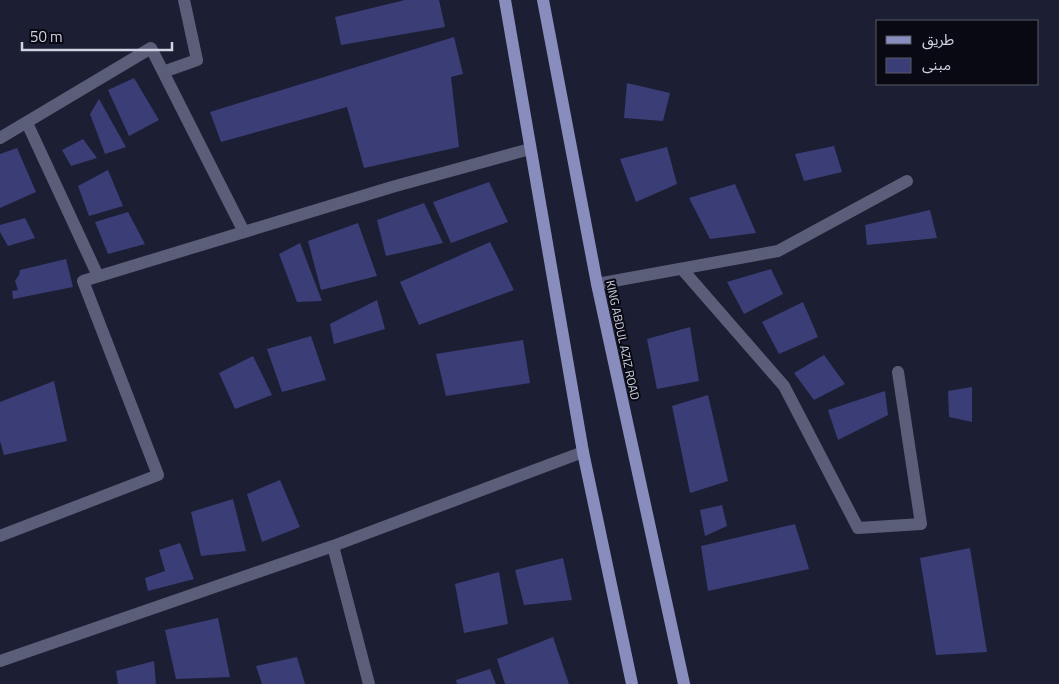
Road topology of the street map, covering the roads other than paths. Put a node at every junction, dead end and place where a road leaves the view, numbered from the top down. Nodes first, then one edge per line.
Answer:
1 (184, 0) edge
2 (504, 0) edge
3 (543, 0) edge
4 (163, 72) junction
5 (27, 123) junction
6 (0, 138) edge
7 (530, 149) junction
8 (907, 181) dead end
9 (244, 232) junction
10 (682, 268) junction
11 (98, 276) junction
12 (597, 284) junction
13 (898, 372) dead end
14 (583, 452) junction
15 (0, 536) edge
16 (334, 546) junction
17 (0, 661) edge
18 (369, 684) edge
19 (632, 684) edge
20 (684, 684) edge

1 - 4 street
2 - 7 main road
3 - 12 main road, KING ABDUL AZIZ ROAD
4 - 5 street
4 - 9 street
5 - 6 street
5 - 11 street
7 - 9 street
7 - 14 main road
8 - 10 street
9 - 11 street
10 - 12 street
10 - 13 street
11 - 15 street
12 - 20 main road, KING ABDUL AZIZ ROAD
14 - 16 street
14 - 19 main road
16 - 17 street
16 - 18 street

